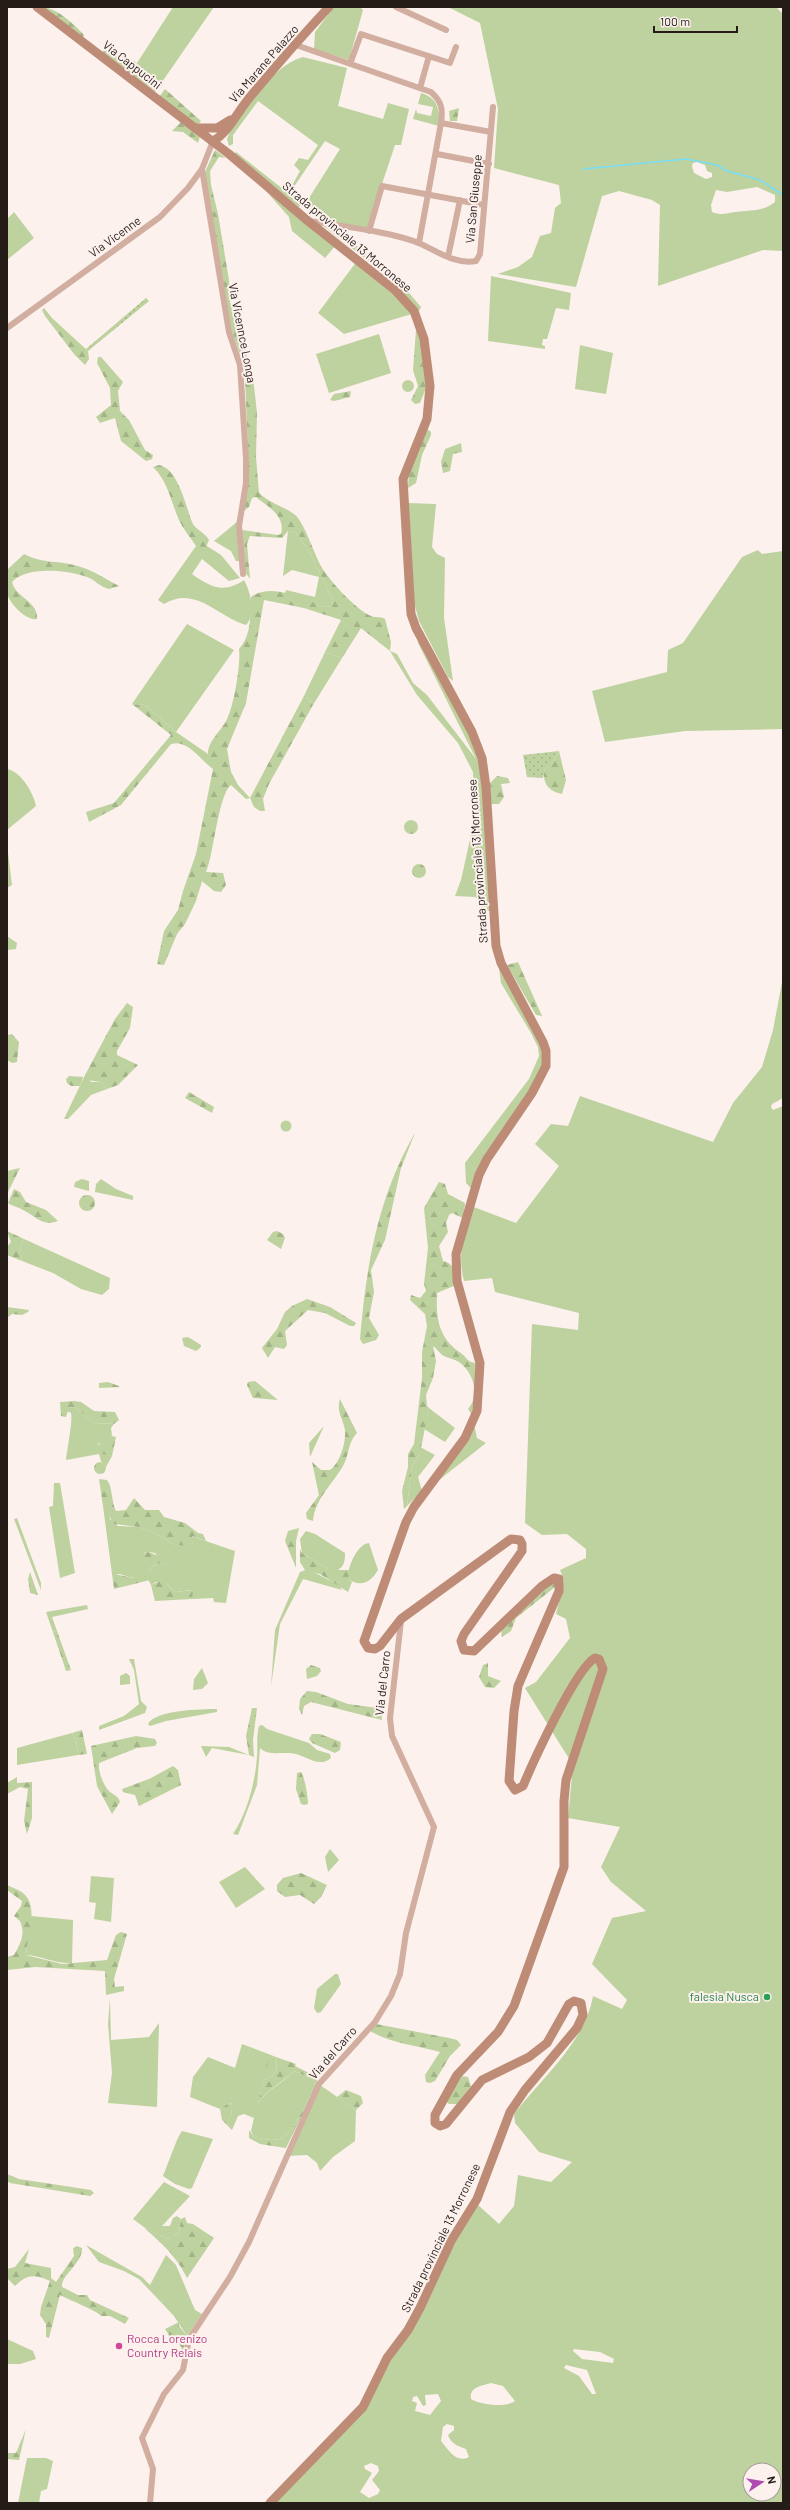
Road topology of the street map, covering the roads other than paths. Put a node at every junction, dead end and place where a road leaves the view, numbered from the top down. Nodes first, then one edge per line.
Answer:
1 (37, 7) edge
2 (329, 7) edge
3 (396, 7) edge
4 (446, 30) dead end
5 (296, 45) junction
6 (456, 47) dead end
7 (429, 56) junction
8 (350, 64) junction
9 (420, 88) junction
10 (493, 107) dead end
11 (441, 123) junction
12 (195, 128) junction
13 (220, 131) junction
14 (491, 132) junction
15 (212, 141) junction
16 (229, 154) junction
17 (437, 154) junction
18 (489, 164) junction
19 (202, 169) junction
20 (428, 195) junction
21 (460, 200) junction
22 (484, 205) junction
23 (308, 221) junction
24 (368, 231) junction
25 (419, 243) junction
26 (448, 257) junction
27 (7, 328) edge
28 (243, 574) dead end
29 (401, 1619) junction
30 (150, 2503) edge
31 (270, 2503) edge

1 - 12 main road, Via Cappucini
2 - 5 main road, Via Marane Palazzo
3 - 4 street
5 - 8 street
5 - 13 main road, Via Marane Palazzo
6 - 7 street
7 - 8 street
7 - 9 street
8 - 9 street
9 - 11 street
10 - 14 street, Via San Giuseppe
11 - 14 street
11 - 17 street
12 - 13 main road
12 - 15 main road, Via Cappucini
13 - 15 main road
13 - 16 main road
14 - 18 street, Via San Giuseppe
15 - 16 main road, Strada provinciale 13 Morronese
15 - 19 street, Via Vicenne
16 - 23 main road, Strada provinciale 13 Morronese
17 - 18 street
17 - 20 street
18 - 22 street, Via San Giuseppe
19 - 27 street, Via Vicenne
19 - 28 street, Via Vicennce Longa
20 - 21 street
20 - 24 street
20 - 25 street
21 - 22 street
21 - 26 street
22 - 26 street, Via San Giuseppe
23 - 24 street, Via San Giuseppe
23 - 29 main road, Strada provinciale 13 Morronese
24 - 25 street, Via San Giuseppe
25 - 26 street, Via San Giuseppe
29 - 30 street, Via del Carro
29 - 31 main road, Strada provinciale 13 Morronese

